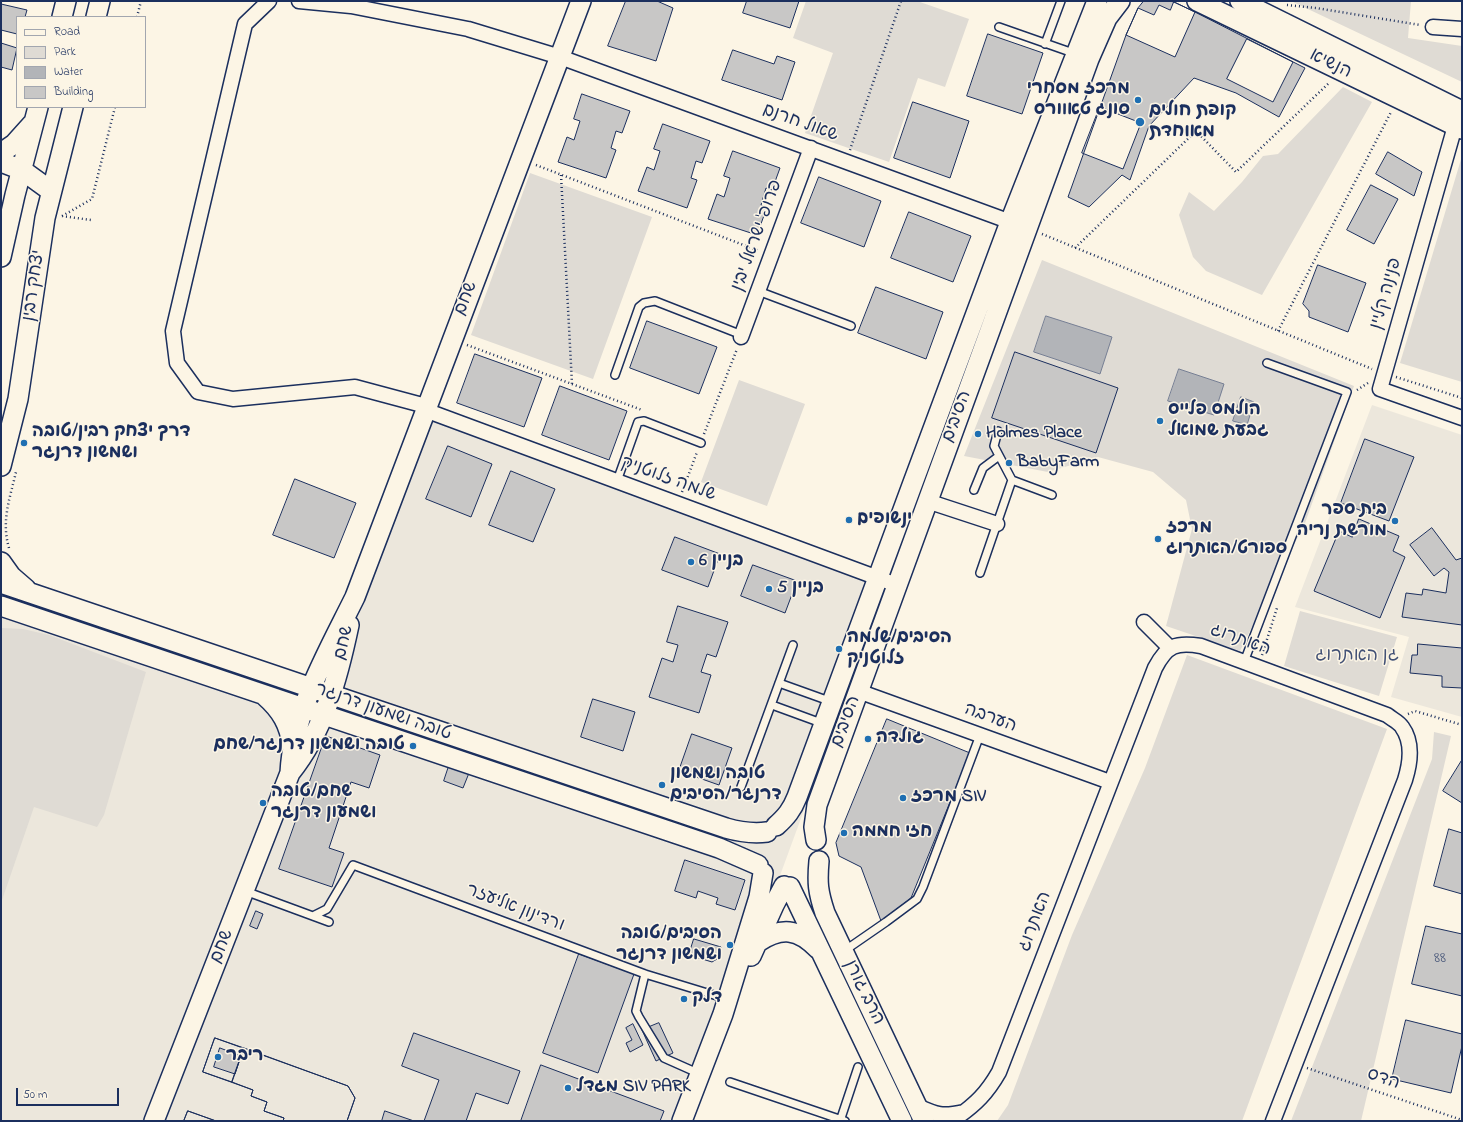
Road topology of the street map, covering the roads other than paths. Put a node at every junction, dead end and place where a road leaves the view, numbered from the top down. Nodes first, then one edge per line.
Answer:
1 (66, 1) edge
2 (100, 1) edge
3 (269, 1) edge
4 (299, 1) edge
5 (581, 1) edge
6 (1061, 1) edge
7 (1097, 1) edge
8 (1120, 1) edge
9 (1197, 1) edge
10 (1240, 1) edge
11 (62, 16) edge
12 (96, 16) edge
13 (999, 27) dead end
14 (1433, 27) road end
15 (1462, 29) edge
16 (1045, 44) junction
17 (1076, 54) junction
18 (560, 57) junction
19 (73, 108) edge
20 (36, 114) edge
21 (1460, 122) edge
22 (810, 148) junction
23 (1, 152) edge
24 (1, 162) edge
25 (22, 170) junction
26 (51, 191) junction
27 (8, 192) edge
28 (1019, 225) junction
29 (1, 257) edge
30 (758, 290) junction
31 (851, 326) dead end
32 (742, 336) joint
33 (1267, 363) dead end
34 (615, 375) dead end
35 (426, 408) junction
36 (1462, 418) edge
37 (998, 431) dead end
38 (701, 443) road end
39 (999, 456) junction
40 (9, 467) edge
41 (1012, 480) junction
42 (617, 481) junction
43 (974, 490) dead end
44 (1052, 495) dead end
45 (927, 501) junction
46 (997, 524) junction
47 (5, 556) edge
48 (980, 573) dead end
49 (878, 578) junction
50 (1, 583) edge
51 (897, 585) junction
52 (32, 594) junction
53 (355, 597) junction
54 (1, 606) edge
55 (1, 616) edge
56 (38, 618) junction
57 (1144, 622) dead end
58 (792, 645) dead end
59 (1170, 648) junction
60 (1244, 662) junction
61 (779, 683) junction
62 (312, 689) junction
63 (858, 691) junction
64 (264, 695) junction
65 (331, 695) junction
66 (832, 702) junction
67 (772, 705) junction
68 (304, 708) junction
69 (323, 714) junction
70 (824, 724) junction
71 (980, 735) junction
72 (293, 749) junction
73 (290, 773) junction
74 (1110, 782) junction
75 (741, 787) dead end
76 (771, 829) junction
77 (816, 840) junction
78 (819, 861) junction
79 (760, 869) junction
80 (787, 887) junction
81 (245, 891) junction
82 (313, 916) junction
83 (329, 922) dead end
84 (758, 942) junction
85 (820, 951) junction
86 (843, 951) junction
87 (645, 974) junction
88 (727, 1004) junction
89 (858, 1067) dead end
90 (700, 1074) junction
91 (730, 1082) dead end
92 (921, 1113) edge
93 (959, 1116) edge
94 (154, 1121) edge
95 (682, 1121) edge
96 (842, 1121) edge
97 (902, 1121) edge
98 (1273, 1121) edge

1 - 11 street
2 - 12 street
3 - 35 street, שלמה זלוטניק
4 - 18 street, שאול חרנם
5 - 18 street, שחם
6 - 16 lane
7 - 17 street, הסיבים
8 - 28 street, הסיבים
9 - 21 street, הנשיא
10 - 21 street, הנשיא
13 - 16 lane
14 - 15 street
16 - 17 lane
17 - 28 street, הסיבים
18 - 22 street, שאול חרנם
18 - 35 street, שחם
19 - 26 street, יצחק רבין
20 - 23 street
20 - 25 street, יצחק רבין
21 - 36 street, פנינה קליין
22 - 28 street, שאול חרנם
22 - 30 street, פרופ' ישראל יבין
24 - 25 street
25 - 26 street
25 - 27 street, יצחק רבין
26 - 27 street
26 - 40 street, יצחק רבין
27 - 29 street, יצחק רבין
28 - 45 street, הסיבים
28 - 49 street, הסיבים
30 - 31 lane
30 - 32 street, פרופ' ישראל יבין
32 - 34 lane
33 - 60 lane
35 - 42 street, שלמה זלוטניק
35 - 53 street, שחם
37 - 39 lane
38 - 42 lane
39 - 41 lane
39 - 43 lane
41 - 44 lane
41 - 46 lane
42 - 49 street, שלמה זלוטניק
45 - 46 street
45 - 51 street, הסיבים
46 - 48 lane
47 - 52 street
49 - 51 street, שלמה זלוטניק
49 - 66 street, הסיבים
50 - 52 street, טובה ושמעון דרנגר
51 - 63 street, הסיבים
52 - 62 street, טובה ושמעון דרנגר
53 - 62 street, שחם
53 - 65 street, שחם
54 - 56 street, טובה ושמעון דרנגר
55 - 56 street
56 - 64 street, טובה ושמעון דרנגר
57 - 59 street
58 - 61 lane
59 - 60 street, האתרוג
59 - 74 street, האתרוג
60 - 98 street, האתרוג
61 - 66 lane
61 - 67 lane
62 - 65 street, טובה ושמעון דרנגר
62 - 68 street, שחם
63 - 71 street, הערבה
63 - 77 street, הסיבים
64 - 68 street, טובה ושמעון דרנגר
64 - 72 street
65 - 69 street, שחם
65 - 76 street, טובה ושמעון דרנגר
66 - 70 street, הסיבים
67 - 70 lane
67 - 75 lane
68 - 69 street, טובה ושמעון דרנגר
68 - 72 street, שחם
69 - 73 street, שחם
69 - 79 street, טובה ושמעון דרנגר
70 - 76 street, הסיבים
71 - 74 street, הערבה
71 - 86 lane
72 - 73 street, שחם
73 - 81 street, שחם
74 - 93 street, האתרוג
76 - 77 street
76 - 79 street
77 - 78 street
78 - 80 street
78 - 86 street, הרב גורן
79 - 80 street
79 - 88 street
80 - 84 street
80 - 85 street, הרב גורן
81 - 82 lane
81 - 94 street, שחם
82 - 83 lane
82 - 87 lane, ורדינון אליעזר
84 - 85 street
84 - 88 street
85 - 97 street, הרב גורן
86 - 92 street, הרב גורן
87 - 88 lane, ורדינון אליעזר
87 - 90 lane
88 - 90 street
89 - 96 lane
90 - 95 street
91 - 96 lane
92 - 93 street, האתרוג

